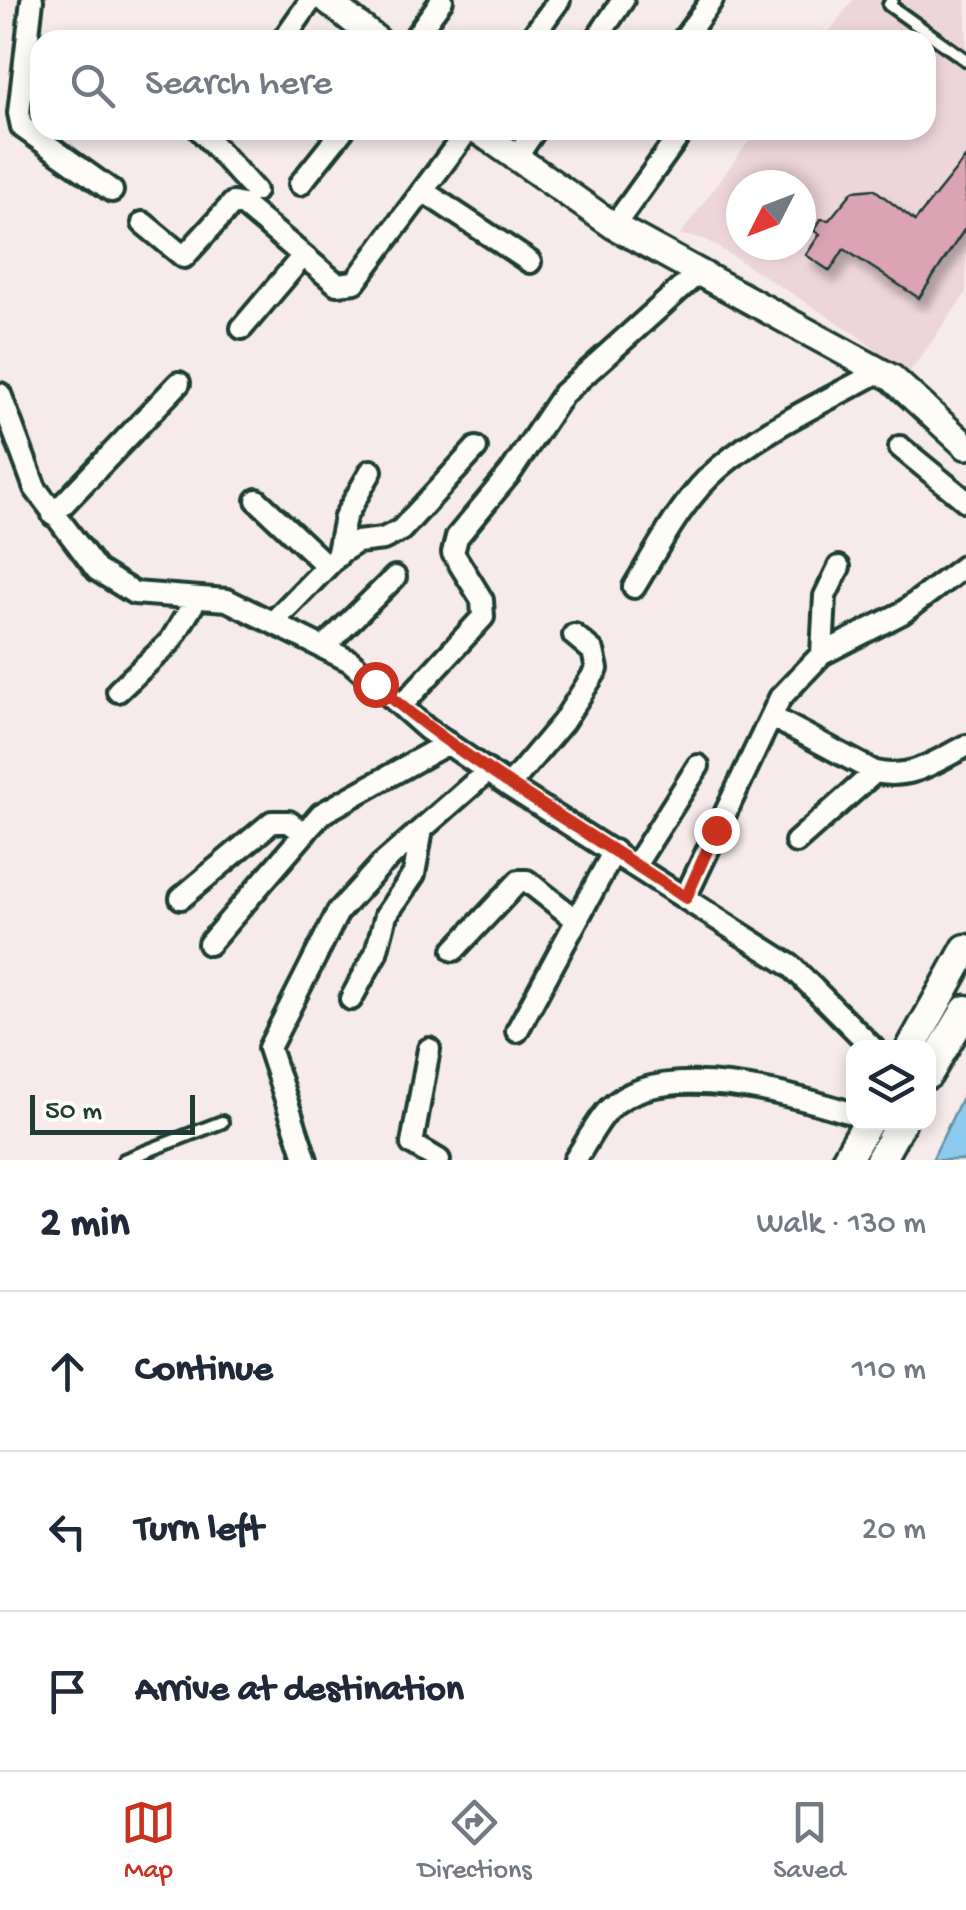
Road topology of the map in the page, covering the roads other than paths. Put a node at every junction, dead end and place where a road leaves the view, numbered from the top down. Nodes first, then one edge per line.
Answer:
1 (32, 0) edge
2 (312, 0) edge
3 (442, 0) edge
4 (559, 0) edge
5 (623, 0) edge
6 (712, 0) edge
7 (892, 0) edge
8 (340, 4) edge
9 (32, 30) edge
10 (290, 30) edge
11 (367, 30) edge
12 (420, 30) edge
13 (537, 30) edge
14 (603, 30) edge
15 (690, 30) edge
16 (924, 30) edge
17 (936, 39) edge
18 (30, 51) edge
19 (966, 60) edge
20 (30, 133) edge
21 (40, 140) edge
22 (215, 140) edge
23 (335, 140) edge
24 (461, 140) edge
25 (490, 140) edge
26 (528, 140) edge
27 (676, 140) edge
28 (515, 159) junction
29 (300, 184) dead end
30 (112, 191) dead end
31 (423, 191) junction
32 (255, 192) dead end
33 (143, 224) dead end
34 (614, 226) junction
35 (303, 256) junction
36 (530, 262) dead end
37 (700, 270) junction
38 (242, 328) dead end
39 (880, 371) junction
40 (179, 382) dead end
41 (0, 394) edge
42 (966, 446) edge
43 (900, 447) dead end
44 (476, 448) dead end
45 (371, 470) dead end
46 (258, 500) dead end
47 (966, 501) edge
48 (53, 516) junction
49 (332, 562) junction
50 (966, 566) edge
51 (840, 567) dead end
52 (395, 578) dead end
53 (634, 587) dead end
54 (198, 598) junction
55 (274, 621) junction
56 (574, 635) dead end
57 (324, 648) junction
58 (822, 654) junction
59 (118, 691) dead end
60 (400, 706) junction
61 (772, 718) junction
62 (448, 743) junction
63 (966, 746) edge
64 (698, 766) dead end
65 (488, 771) junction
66 (875, 772) junction
67 (509, 786) junction
68 (422, 829) junction
69 (303, 832) junction
70 (796, 842) dead end
71 (614, 851) junction
72 (636, 864) junction
73 (181, 898) dead end
74 (686, 898) junction
75 (574, 918) junction
76 (209, 944) dead end
77 (966, 949) edge
78 (454, 950) dead end
79 (350, 999) dead end
80 (966, 1010) edge
81 (516, 1031) dead end
82 (865, 1040) edge
83 (915, 1040) edge
84 (428, 1049) dead end
85 (936, 1061) edge
86 (846, 1111) edge
87 (222, 1122) dead end
88 (863, 1130) edge
89 (897, 1130) edge
90 (124, 1160) edge
91 (306, 1160) edge
92 (438, 1160) edge
93 (575, 1160) edge
94 (846, 1160) edge
95 (880, 1160) edge

1 - 9 street
2 - 10 street
3 - 12 street
4 - 13 street
5 - 14 street
6 - 15 street
7 - 16 lane
8 - 11 street
17 - 19 lane
18 - 20 street
21 - 30 street
22 - 32 street
23 - 29 street
24 - 31 street
25 - 28 street
26 - 28 street
27 - 34 street
28 - 34 street
31 - 35 street
31 - 36 street
33 - 35 street
34 - 37 street
35 - 38 street
37 - 39 street
37 - 60 street
39 - 42 street
39 - 53 street
40 - 48 street
41 - 48 street
43 - 47 street
44 - 49 street
45 - 49 street
46 - 49 street
48 - 54 street
49 - 55 street
50 - 58 street
51 - 58 street
52 - 57 street
54 - 55 street
54 - 59 street
55 - 57 street
56 - 67 street
57 - 60 street
58 - 61 street
60 - 62 street
61 - 66 street
61 - 74 street
62 - 65 street
62 - 69 street
63 - 66 street
64 - 72 street
65 - 67 street
65 - 68 street
66 - 70 street
67 - 71 street
68 - 79 street
68 - 91 street
69 - 73 street
69 - 76 street
71 - 72 street
71 - 75 street
72 - 74 street
74 - 82 street
75 - 78 street
75 - 81 street
77 - 83 main road
80 - 85 main road
84 - 92 street
86 - 93 street
87 - 90 lane
88 - 94 main road
89 - 95 main road

